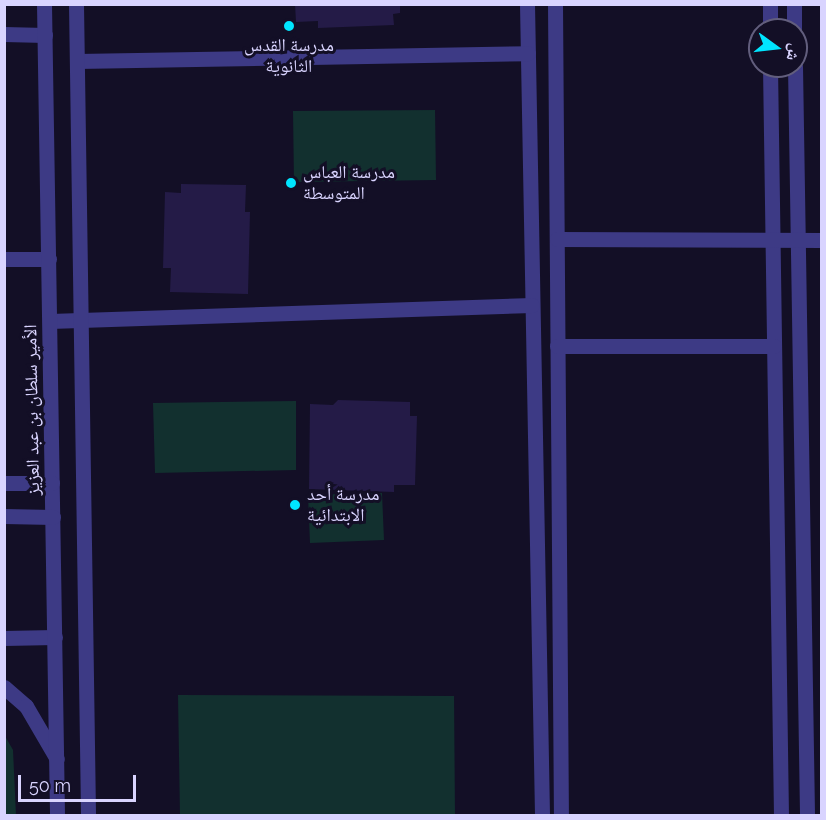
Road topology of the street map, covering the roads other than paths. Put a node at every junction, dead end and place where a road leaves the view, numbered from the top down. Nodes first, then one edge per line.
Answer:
1 (44, 4) edge
2 (76, 4) edge
3 (527, 4) edge
4 (555, 4) edge
5 (4, 34) edge
6 (45, 34) junction
7 (528, 53) junction
8 (76, 61) junction
9 (770, 78) edge
10 (795, 78) edge
11 (556, 239) junction
12 (798, 240) junction
13 (822, 240) edge
14 (773, 241) junction
15 (4, 259) edge
16 (49, 259) junction
17 (532, 305) junction
18 (80, 320) junction
19 (50, 321) junction
20 (557, 346) junction
21 (774, 346) junction
22 (4, 483) edge
23 (52, 483) junction
24 (4, 516) edge
25 (53, 517) junction
26 (55, 637) junction
27 (4, 638) edge
28 (4, 687) edge
29 (57, 759) junction
30 (57, 816) edge
31 (88, 816) edge
32 (542, 816) edge
33 (561, 816) edge
34 (781, 816) edge
35 (807, 816) edge

1 - 6 street, الأمير سلطان بن عبد العزيز
2 - 8 street
3 - 7 street
4 - 11 street
5 - 6 street
6 - 16 street, الأمير سلطان بن عبد العزيز
7 - 8 street
7 - 17 street
8 - 18 street
9 - 14 street
10 - 12 street
11 - 14 street
11 - 20 street
12 - 13 street
12 - 14 street
12 - 35 street
14 - 21 street
15 - 16 street
16 - 19 street, الأمير سلطان بن عبد العزيز
17 - 18 street
17 - 32 street
18 - 19 street
18 - 31 street
19 - 23 street, الأمير سلطان بن عبد العزيز
20 - 21 street
20 - 33 street
21 - 34 street
22 - 23 street
23 - 25 street, الأمير سلطان بن عبد العزيز
24 - 25 street
25 - 26 street, الأمير سلطان بن عبد العزيز
26 - 27 street
26 - 29 street, الأمير سلطان بن عبد العزيز
28 - 29 street
29 - 30 street, الأمير سلطان بن عبد العزيز

